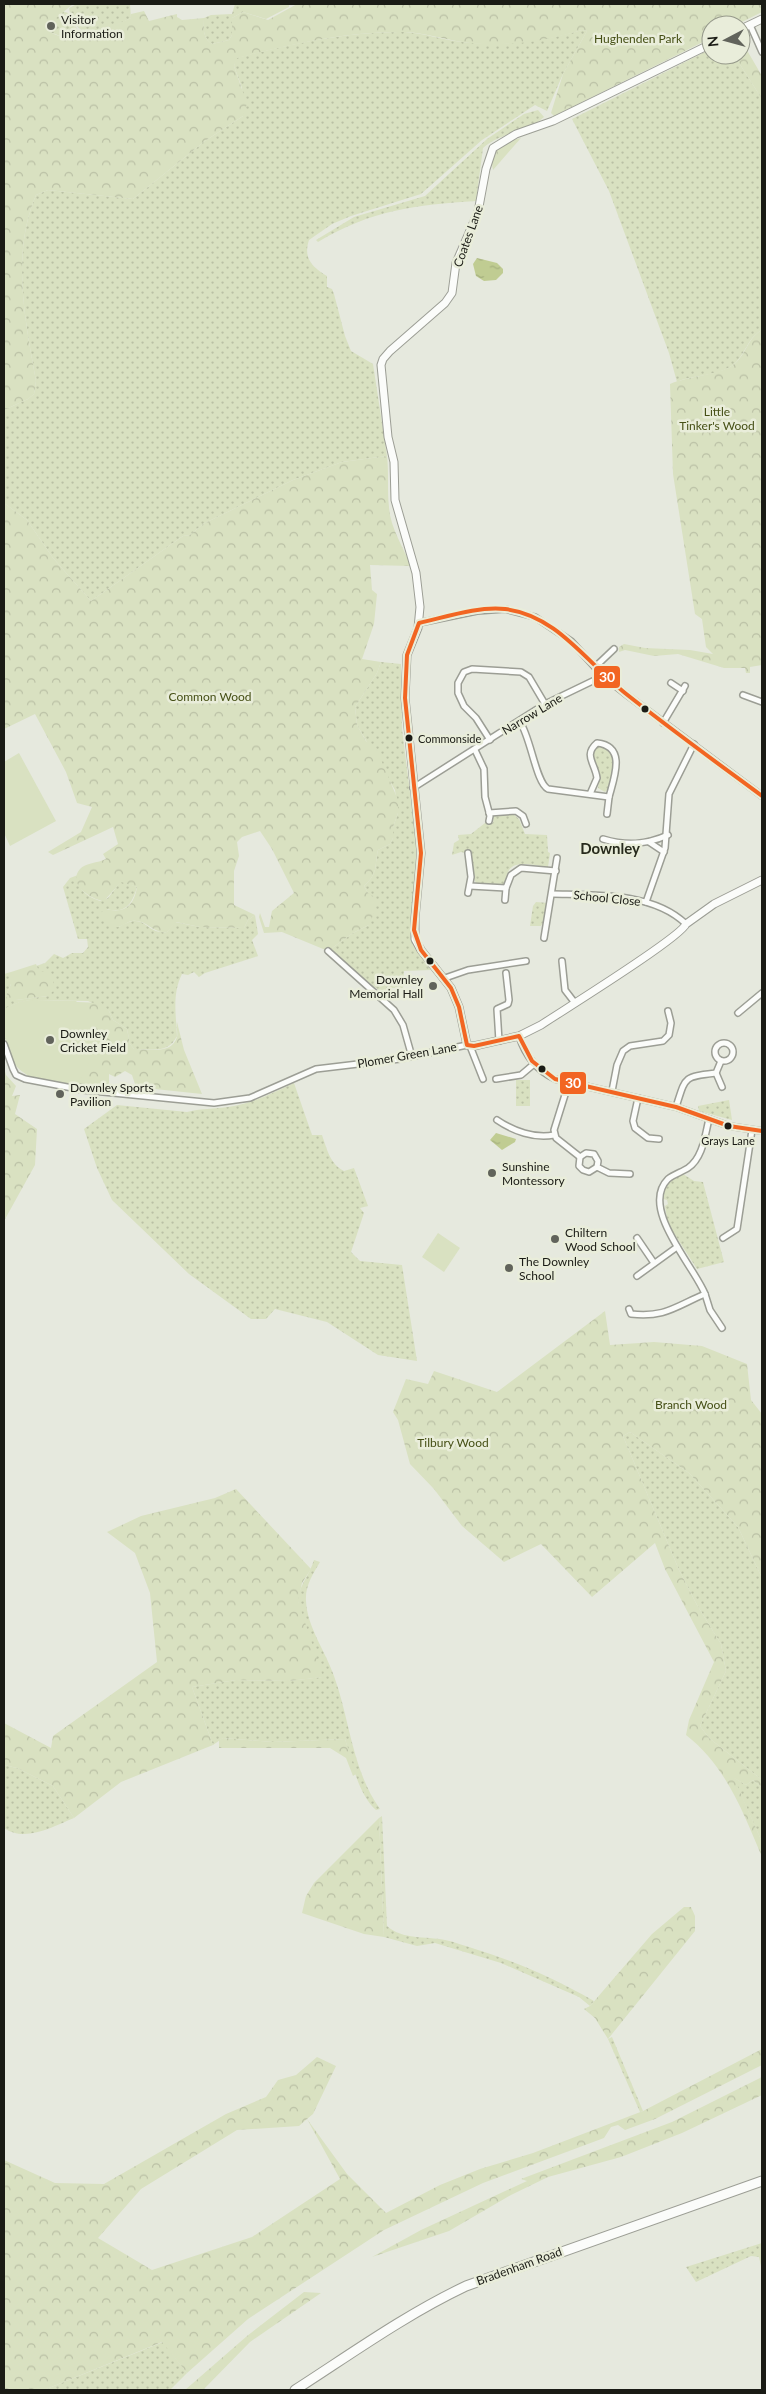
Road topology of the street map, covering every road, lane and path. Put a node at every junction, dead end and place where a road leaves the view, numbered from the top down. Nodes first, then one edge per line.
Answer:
1 (751, 27) edge
2 (701, 49) edge
3 (762, 52) edge
4 (419, 623) junction
5 (614, 649) dead end
6 (595, 667) junction
7 (603, 676) junction
8 (671, 683) dead end
9 (743, 695) dead end
10 (762, 702) edge
11 (545, 704) junction
12 (520, 722) junction
13 (664, 723) junction
14 (490, 740) junction
15 (694, 744) junction
16 (475, 750) junction
17 (413, 788) junction
18 (590, 794) junction
19 (762, 796) edge
20 (609, 797) junction
21 (490, 812) junction
22 (608, 814) dead end
23 (489, 821) dead end
24 (526, 824) dead end
25 (668, 835) junction
26 (602, 839) dead end
27 (649, 842) junction
28 (664, 852) junction
29 (468, 853) dead end
30 (557, 858) dead end
31 (556, 870) junction
32 (762, 880) edge
33 (470, 886) junction
34 (506, 888) junction
35 (468, 894) dead end
36 (553, 894) junction
37 (505, 900) dead end
38 (646, 902) junction
39 (686, 924) junction
40 (544, 938) dead end
41 (328, 951) dead end
42 (526, 961) dead end
43 (555, 967) dead end
44 (506, 973) dead end
45 (445, 978) junction
46 (762, 993) edge
47 (576, 1003) junction
48 (668, 1011) dead end
49 (738, 1013) dead end
50 (519, 1036) junction
51 (500, 1041) junction
52 (4, 1044) edge
53 (468, 1045) junction
54 (412, 1056) junction
55 (721, 1061) dead end
56 (534, 1064) junction
57 (716, 1073) junction
58 (496, 1079) dead end
59 (483, 1080) dead end
60 (569, 1082) junction
61 (722, 1087) dead end
62 (612, 1091) junction
63 (638, 1098) junction
64 (676, 1107) junction
65 (709, 1119) junction
66 (497, 1120) dead end
67 (752, 1130) junction
68 (762, 1132) edge
69 (554, 1135) junction
70 (659, 1139) dead end
71 (580, 1157) junction
72 (597, 1167) junction
73 (630, 1174) dead end
74 (636, 1238) dead end
75 (722, 1238) dead end
76 (677, 1247) junction
77 (654, 1264) junction
78 (637, 1276) dead end
79 (705, 1294) junction
80 (671, 1312) junction
81 (630, 1314) dead end
82 (672, 1318) dead end
83 (722, 1329) dead end
84 (762, 2181) edge
85 (295, 2390) edge

1 - 3 street
2 - 4 street, Coates Lane
4 - 6 street
4 - 17 street
5 - 6 street
6 - 7 street
7 - 11 street, Narrow Lane
7 - 13 street
8 - 13 street
9 - 10 street
11 - 12 street, Narrow Lane
11 - 14 street
12 - 14 street, Narrow Lane
12 - 18 street
13 - 15 street
14 - 16 street, Narrow Lane
15 - 19 street
15 - 25 street
16 - 17 street, Narrow Lane
16 - 21 street
17 - 45 street
18 - 20 street
18 - 20 street
20 - 22 street
21 - 23 street
21 - 24 street
25 - 27 street
25 - 28 street
26 - 27 street
27 - 28 street
28 - 38 street
29 - 33 street
30 - 31 street
31 - 34 street
31 - 36 street
32 - 39 street, Plomer Green Lane
33 - 34 street
33 - 35 street
34 - 37 street
36 - 38 street, School Close
36 - 40 street
38 - 39 street, School Close
39 - 47 street, Plomer Green Lane
41 - 54 street
42 - 45 street
43 - 47 street
44 - 51 street
45 - 53 street
46 - 49 street
47 - 50 street, Plomer Green Lane
48 - 62 street
50 - 51 street, Plomer Green Lane
50 - 56 street
51 - 53 street, Plomer Green Lane
52 - 54 street, Plomer Green Lane
53 - 54 street, Plomer Green Lane
53 - 59 street
55 - 57 street
56 - 58 street
56 - 60 street
57 - 61 street
57 - 64 street
60 - 62 street
60 - 69 street
62 - 63 street
63 - 64 street
63 - 70 street
64 - 65 street
65 - 67 street
65 - 76 street
66 - 69 street
67 - 68 street
67 - 75 street
69 - 71 street
71 - 72 street
71 - 72 street
72 - 73 street
74 - 77 street
76 - 77 street
76 - 79 street
77 - 78 street
79 - 80 street
79 - 83 street
80 - 81 street
80 - 82 street
84 - 85 highway, Bradenham Road

